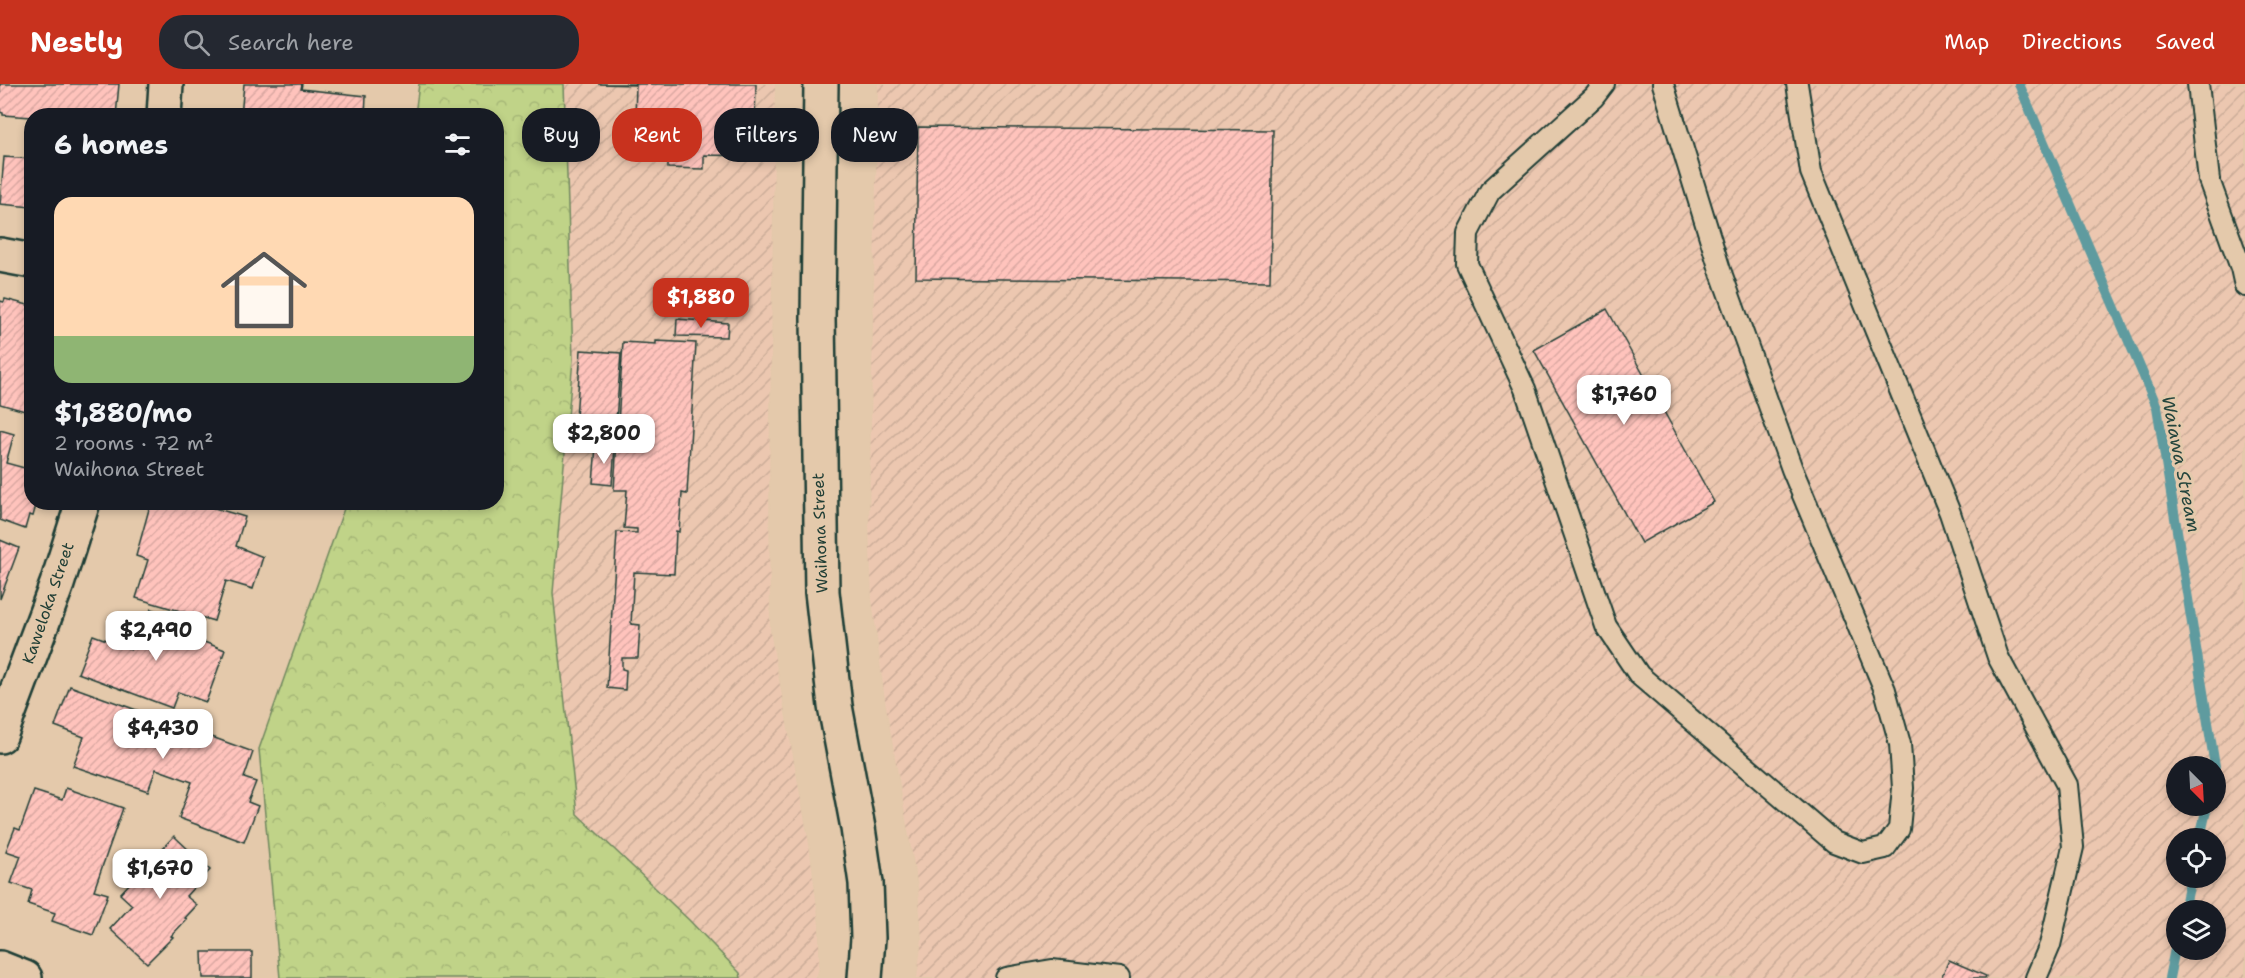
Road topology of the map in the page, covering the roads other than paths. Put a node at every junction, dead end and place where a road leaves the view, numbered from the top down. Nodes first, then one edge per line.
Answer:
1 (166, 84) edge
2 (821, 84) edge
3 (1604, 84) edge
4 (1663, 84) edge
5 (1797, 84) edge
6 (2198, 84) edge
7 (164, 108) edge
8 (0, 255) edge
9 (24, 260) edge
10 (2245, 286) edge
11 (80, 510) edge
12 (0, 736) edge
13 (0, 968) edge
14 (25, 978) edge
15 (865, 978) edge
16 (1005, 978) edge
17 (1119, 978) edge
18 (2036, 978) edge

1 - 7 street
2 - 15 street, Waihona Street
3 - 4 lane
5 - 18 lane
6 - 10 lane
8 - 9 street
11 - 12 street, Kaweloka Street
13 - 14 street
16 - 17 lane

